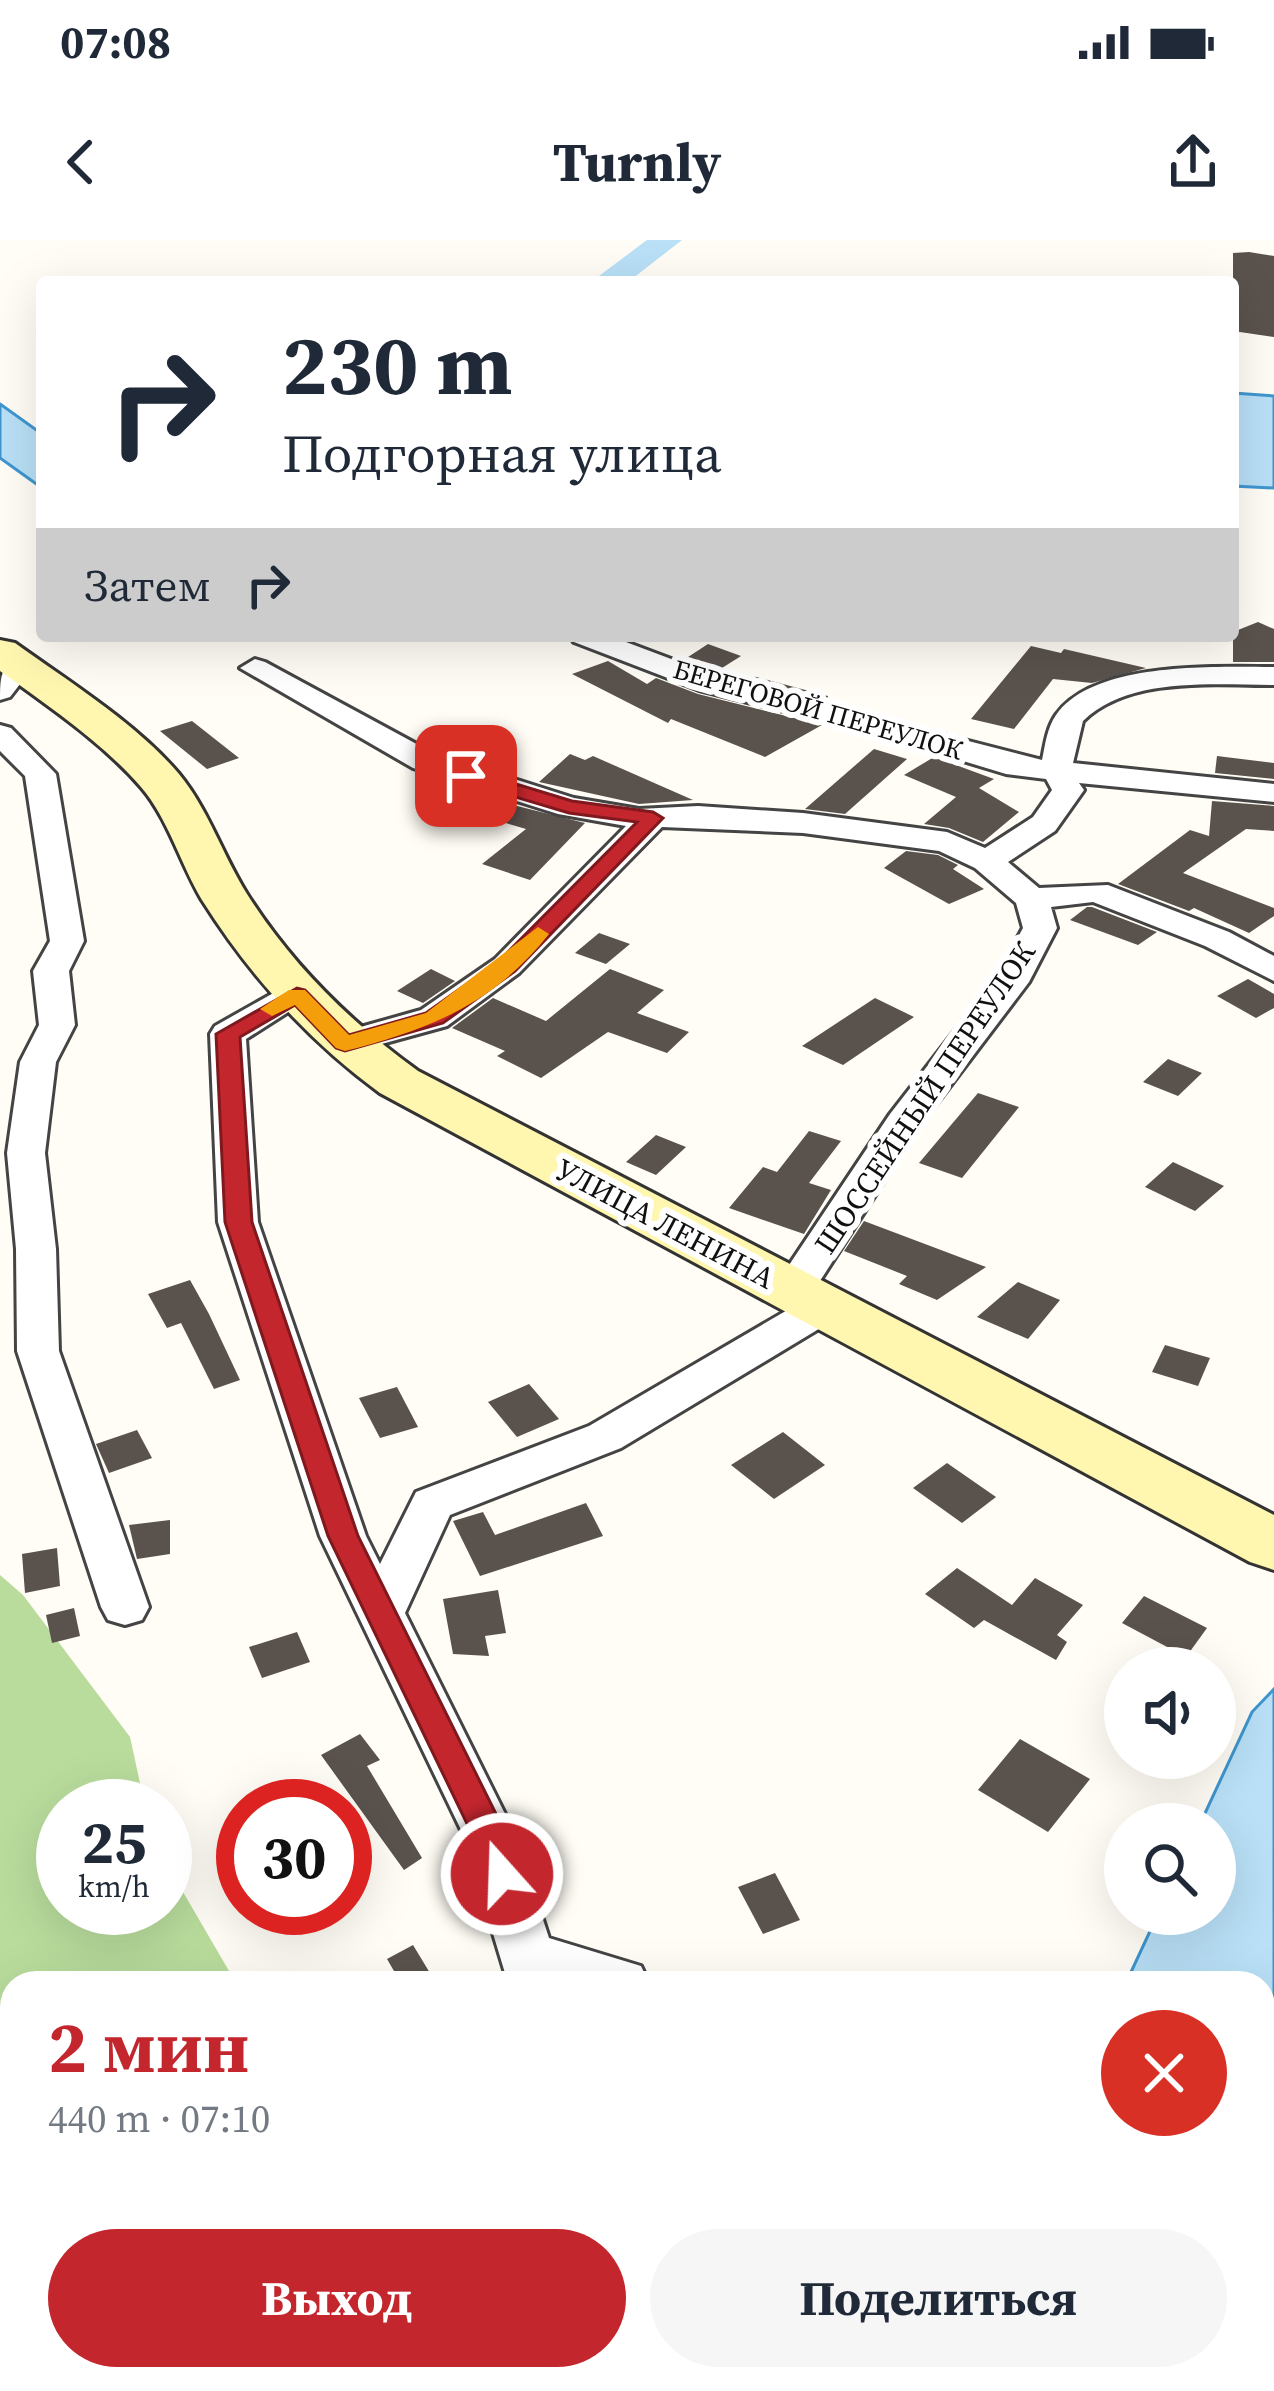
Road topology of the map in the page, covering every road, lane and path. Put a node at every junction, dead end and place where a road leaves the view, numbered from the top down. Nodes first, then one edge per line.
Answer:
1 (600, 642) edge
2 (255, 668) dead end
3 (6, 670) edge
4 (1274, 676) edge
5 (0, 734) edge
6 (1056, 771) junction
7 (1274, 793) edge
8 (653, 818) junction
9 (987, 861) junction
10 (1032, 899) junction
11 (1274, 970) edge
12 (297, 994) junction
13 (345, 1043) junction
14 (807, 1300) junction
15 (1274, 1545) edge
16 (125, 1607) dead end
17 (381, 1613) junction
18 (532, 1969) edge

1 - 6 street, БЕРЕГОВОЙ ПЕРЕУЛОК
2 - 8 street
3 - 12 main road, УЛИЦА ЛЕНИНА
4 - 6 street
5 - 16 street
6 - 7 street, БЕРЕГОВОЙ ПЕРЕУЛОК
6 - 9 street
8 - 9 street
8 - 13 street
9 - 10 street
10 - 11 street
10 - 14 street, ШОССЕЙНЫЙ ПЕРЕУЛОК
12 - 13 main road, УЛИЦА ЛЕНИНА
12 - 17 street
13 - 14 main road, УЛИЦА ЛЕНИНА
14 - 15 main road, УЛИЦА ЛЕНИНА
14 - 17 street, ШОССЕЙНЫЙ ПЕРЕУЛОК
17 - 18 street

